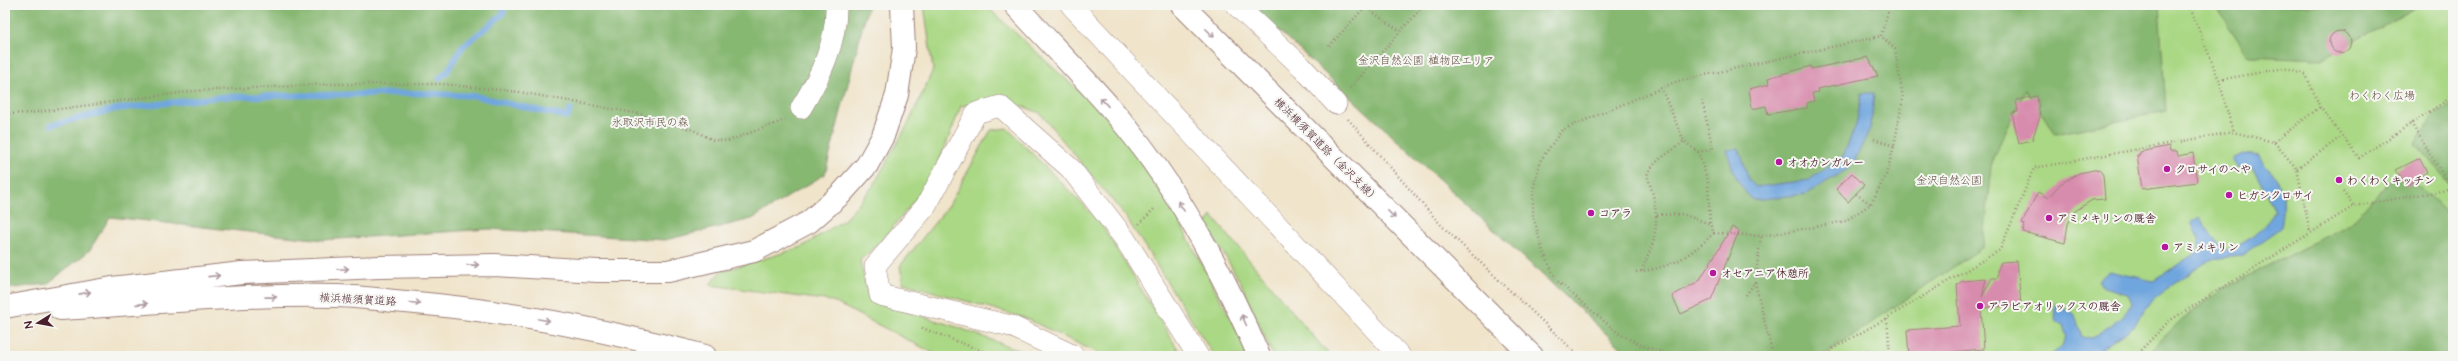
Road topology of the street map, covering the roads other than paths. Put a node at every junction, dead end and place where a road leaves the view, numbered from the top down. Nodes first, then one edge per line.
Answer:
1 (836, 5) edge
2 (902, 5) edge
3 (1015, 5) edge
4 (1072, 5) edge
5 (1182, 5) edge
6 (1236, 5) edge
7 (1336, 104) road end
8 (801, 108) road end
9 (1472, 295) junction
10 (5, 307) edge
11 (5, 313) edge
12 (706, 356) edge
13 (1074, 356) edge
14 (1198, 356) edge
15 (1259, 356) edge
16 (1400, 356) edge
17 (1532, 356) edge
18 (1539, 356) edge

1 - 8 lane
10 -> 2 highway
15 -> 3 highway
4 - 16 lane
5 -> 9 highway, 横浜横須賀道路（金沢支線）
6 - 7 lane
9 - 17 highway
9 - 18 highway
11 -> 12 highway, 横浜横須賀道路
13 - 14 lane

